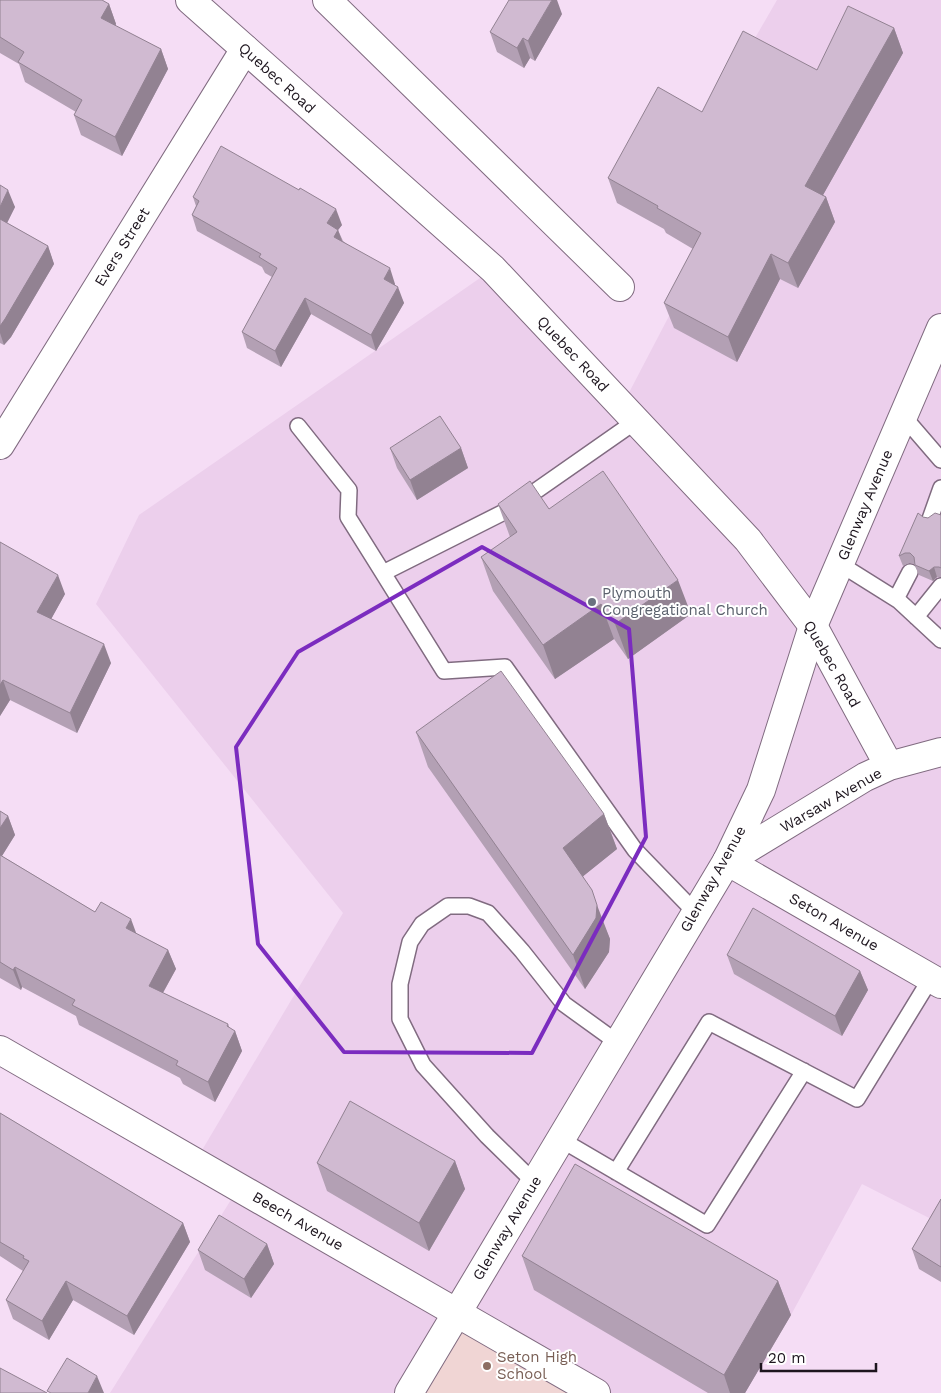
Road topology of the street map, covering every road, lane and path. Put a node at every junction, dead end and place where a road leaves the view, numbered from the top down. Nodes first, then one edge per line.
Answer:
1 (190, 0) edge
2 (328, 0) edge
3 (244, 49) junction
4 (620, 287) dead end
5 (941, 328) edge
6 (904, 416) junction
7 (636, 421) junction
8 (298, 426) dead end
9 (1, 440) edge
10 (941, 460) edge
11 (941, 488) edge
12 (930, 519) edge
13 (840, 564) junction
14 (910, 572) dead end
15 (384, 574) junction
16 (941, 586) edge
17 (896, 599) junction
18 (916, 616) junction
19 (813, 626) junction
20 (938, 632) edge
21 (941, 752) edge
22 (889, 766) junction
23 (727, 861) junction
24 (696, 912) junction
25 (936, 981) edge
26 (618, 1043) junction
27 (0, 1050) edge
28 (804, 1072) junction
29 (560, 1139) junction
30 (616, 1172) junction
31 (534, 1182) junction
32 (457, 1312) junction
33 (409, 1393) edge
34 (596, 1393) edge

1 - 3 street, Quebec Road
2 - 4 street
3 - 7 street, Quebec Road
3 - 9 street, Evers Street
5 - 6 street, Glenway Avenue
6 - 10 lane
6 - 13 street, Glenway Avenue
7 - 15 lane
7 - 19 street, Quebec Road
8 - 15 lane
11 - 12 lane
13 - 17 lane
13 - 19 street, Glenway Avenue
14 - 17 lane
15 - 24 lane
16 - 18 lane
17 - 18 lane
18 - 20 lane
19 - 22 street, Quebec Road
19 - 23 street, Glenway Avenue
21 - 22 street, Warsaw Avenue
22 - 23 street, Warsaw Avenue
23 - 24 street, Glenway Avenue
23 - 25 street, Seton Avenue
24 - 26 street, Glenway Avenue
25 - 28 lane
26 - 29 street, Glenway Avenue
26 - 31 lane
27 - 32 street, Beech Avenue
28 - 30 lane
28 - 30 lane
29 - 30 lane
29 - 31 street, Glenway Avenue
31 - 32 street, Glenway Avenue
32 - 33 street, Glenway Avenue
32 - 34 street, Beech Avenue

